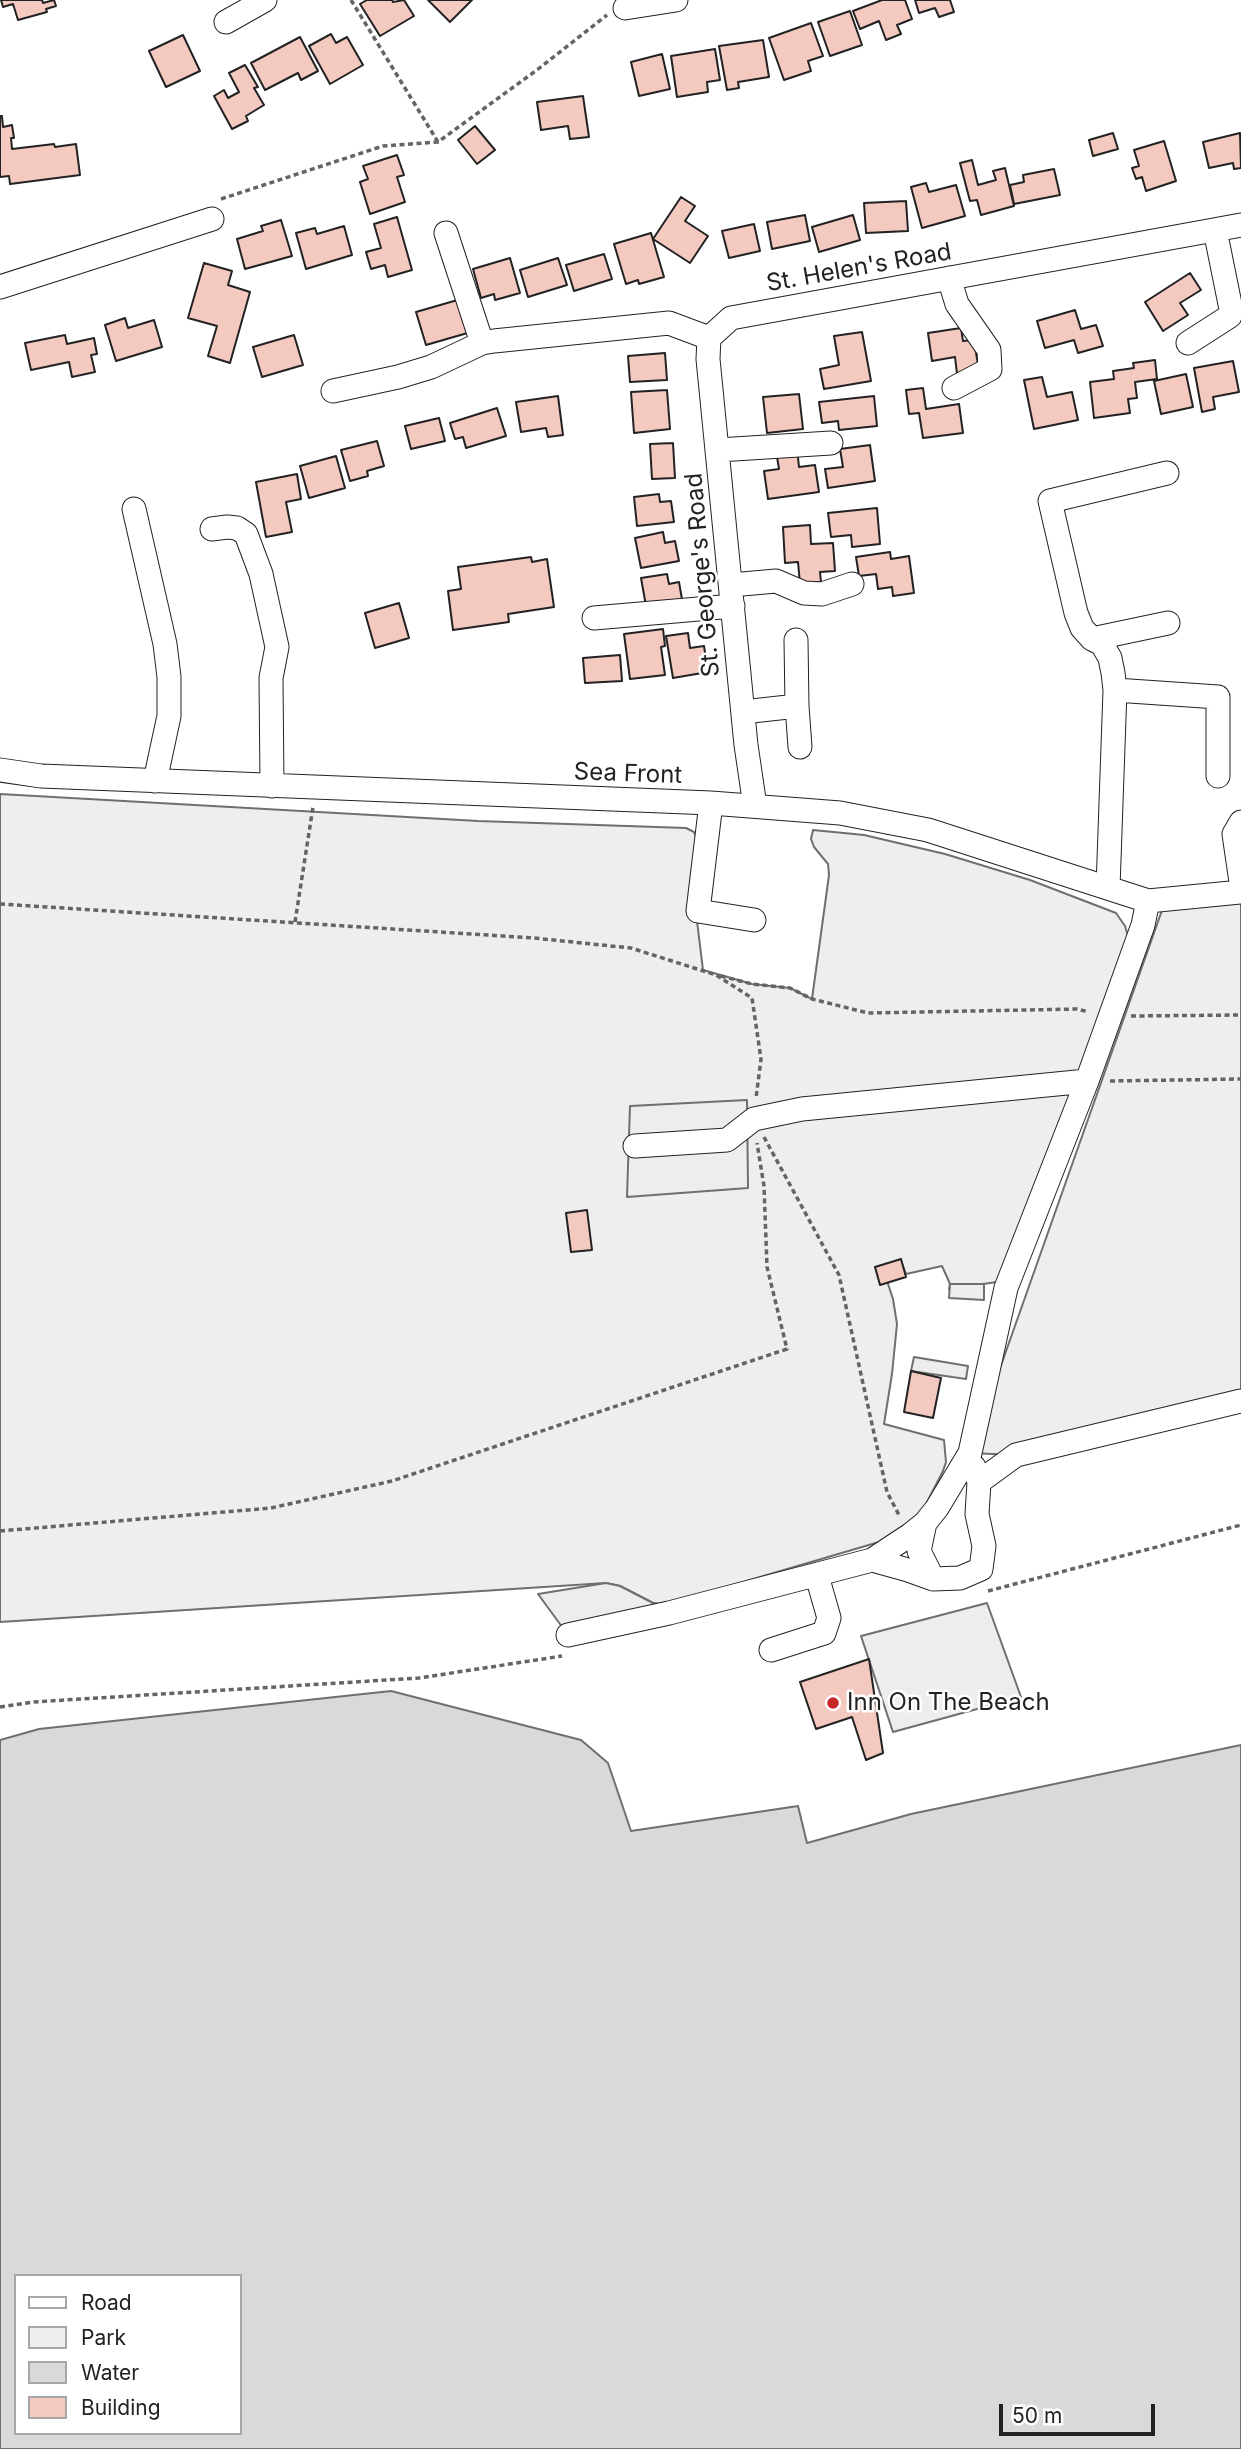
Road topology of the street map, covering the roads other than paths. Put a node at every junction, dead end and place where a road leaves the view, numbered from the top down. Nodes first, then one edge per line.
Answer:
1 (265, 0) edge
2 (677, 0) edge
3 (625, 8) road end
4 (226, 22) dead end
5 (214, 210) road end
6 (1241, 225) edge
7 (1215, 230) junction
8 (446, 233) dead end
9 (949, 278) junction
10 (0, 287) edge
11 (709, 338) junction
12 (488, 342) junction
13 (1188, 343) dead end
14 (954, 388) dead end
15 (333, 391) dead end
16 (831, 443) dead end
17 (718, 450) junction
18 (1167, 472) dead end
19 (134, 509) dead end
20 (212, 529) dead end
21 (852, 583) dead end
22 (732, 595) junction
23 (594, 618) dead end
24 (1168, 623) dead end
25 (796, 639) dead end
26 (1092, 639) junction
27 (1115, 690) junction
28 (797, 706) junction
29 (743, 712) junction
30 (800, 747) dead end
31 (0, 770) edge
32 (1218, 776) dead end
33 (155, 781) junction
34 (272, 786) junction
35 (711, 803) junction
36 (755, 806) junction
37 (1241, 822) edge
38 (1241, 882) edge
39 (1108, 888) junction
40 (1241, 892) edge
41 (1148, 901) junction
42 (754, 920) dead end
43 (1087, 1081) junction
44 (635, 1146) dead end
45 (1241, 1401) edge
46 (970, 1453) junction
47 (979, 1482) junction
48 (918, 1529) junction
49 (872, 1560) junction
50 (817, 1576) junction
51 (933, 1579) junction
52 (568, 1635) dead end
53 (771, 1650) dead end

1 - 4 street
2 - 3 street
5 - 10 street
6 - 7 street, St. Helen's Road
7 - 9 street, St. Helen's Road
7 - 13 street
8 - 12 street
9 - 11 street, St. Helen's Road
9 - 14 street
11 - 12 street
11 - 17 street, St. George's Road
12 - 15 street
16 - 17 street
17 - 22 street, St. George's Road
18 - 26 street
19 - 33 street
20 - 34 street
21 - 22 street
22 - 23 street
22 - 29 street, St. George's Road
24 - 26 street
25 - 28 street
26 - 27 street
27 - 32 street
27 - 39 street
28 - 29 street
28 - 30 street
29 - 36 street, St. George's Road
31 - 33 street, Sea Front
33 - 34 street, Sea Front
34 - 35 street, Sea Front
35 - 36 street, Sea Front
35 - 42 street
36 - 39 street, Sea Front
37 - 38 street
39 - 41 street, Sea Front
40 - 41 street, Sea Front
41 - 43 street
43 - 44 street
43 - 46 street
45 - 47 street
46 - 47 street
46 - 48 street
47 - 51 street
48 - 49 street
48 - 51 street
49 - 50 street
49 - 51 street
50 - 52 street
50 - 53 street

